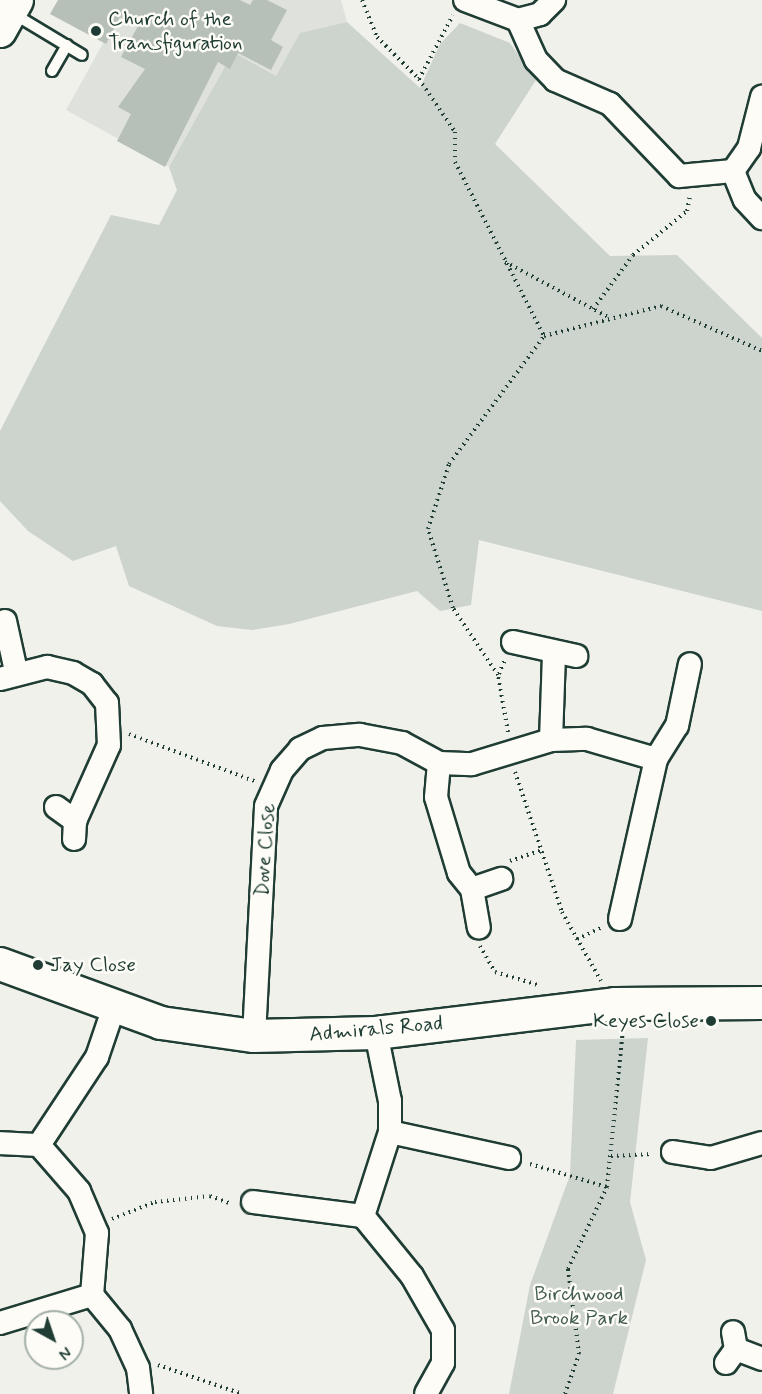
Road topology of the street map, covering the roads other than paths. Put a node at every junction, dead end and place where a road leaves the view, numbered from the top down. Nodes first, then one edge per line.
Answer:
1 (554, 0) edge
2 (460, 5) edge
3 (9, 14) edge
4 (518, 20) junction
5 (67, 45) junction
6 (82, 55) dead end
7 (52, 71) dead end
8 (762, 97) edge
9 (733, 171) junction
10 (762, 218) edge
11 (5, 621) dead end
12 (513, 642) dead end
13 (690, 664) dead end
14 (8, 675) edge
15 (551, 740) junction
16 (656, 759) junction
17 (439, 763) junction
18 (56, 807) dead end
19 (501, 879) dead end
20 (472, 889) junction
21 (620, 920) dead end
22 (479, 927) road end
23 (0, 964) edge
24 (762, 1003) edge
25 (114, 1007) junction
26 (376, 1033) junction
27 (254, 1036) junction
28 (390, 1132) junction
29 (0, 1143) edge
30 (762, 1143) edge
31 (39, 1145) junction
32 (673, 1152) road end
33 (509, 1158) road end
34 (248, 1198) road end
35 (363, 1216) junction
36 (92, 1295) junction
37 (0, 1323) edge
38 (732, 1348) dead end
39 (762, 1359) edge
40 (141, 1394) edge
41 (426, 1394) edge

1 - 4 street
2 - 4 street
3 - 5 lane
4 - 9 street
5 - 6 lane
5 - 7 lane
8 - 9 street
9 - 10 street
11 - 14 street
12 - 15 street
13 - 16 street
14 - 18 street
15 - 16 street, Dove Close
15 - 17 street, Dove Close
16 - 21 street
17 - 20 street
17 - 27 street, Dove Close
19 - 20 street
20 - 22 street
23 - 25 street, Admirals Road
24 - 26 street, Admirals Road
25 - 27 street, Admirals Road
25 - 31 street
26 - 27 street, Admirals Road
26 - 28 street
28 - 33 street
28 - 35 street
29 - 31 street
30 - 32 street
31 - 36 street
34 - 35 street
35 - 41 street
36 - 37 street
36 - 40 street
38 - 39 street

